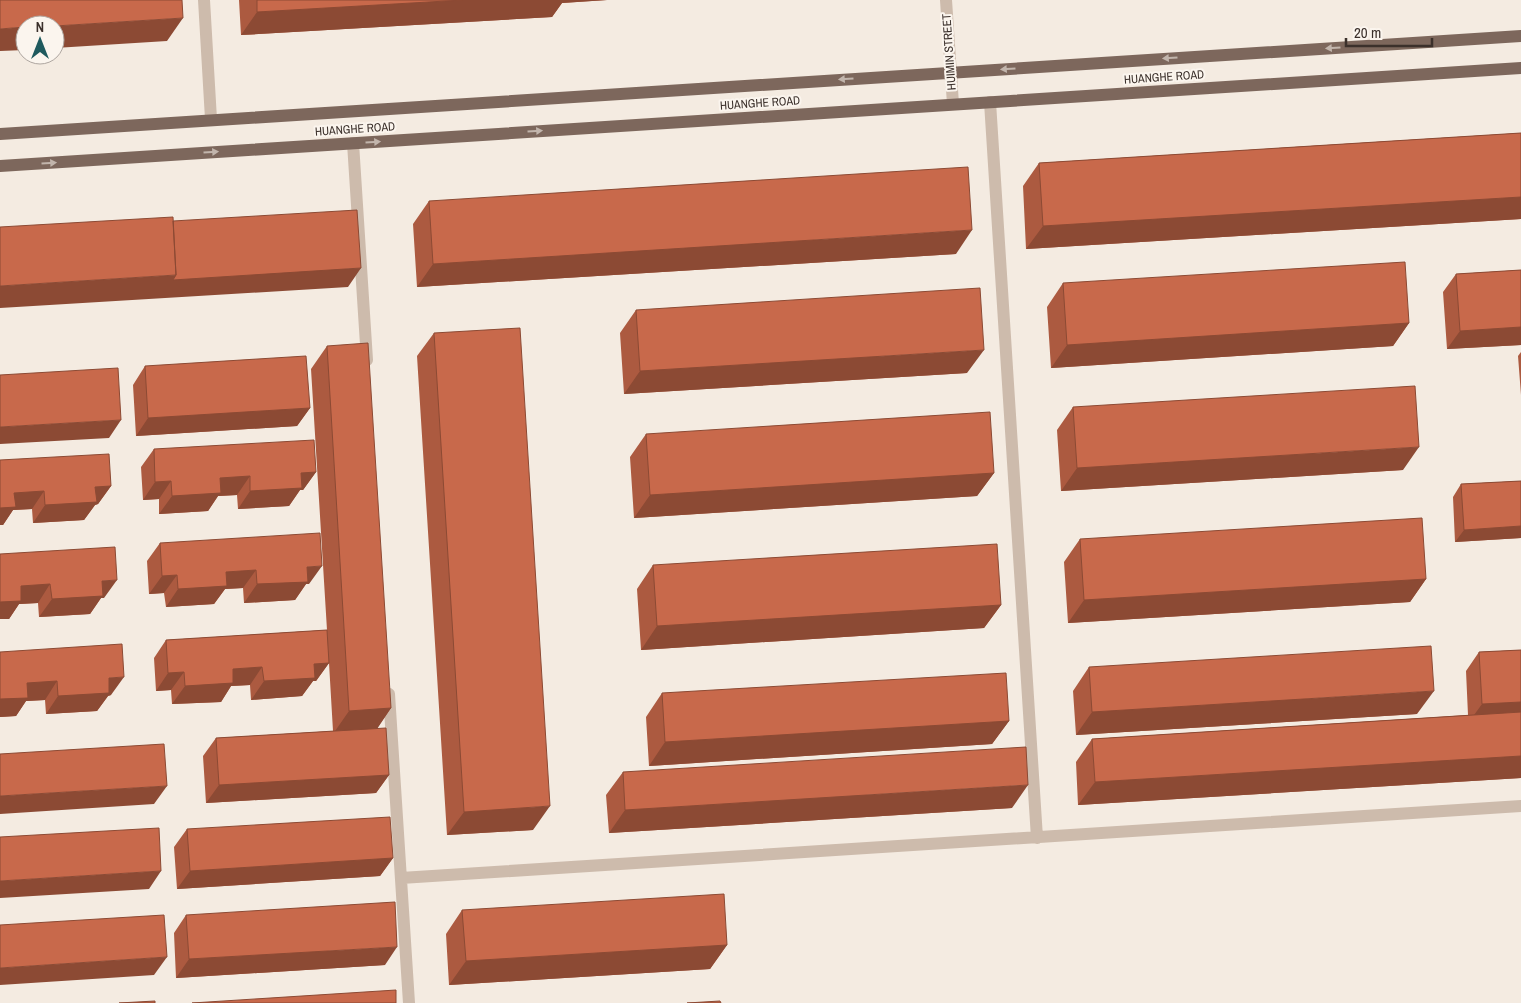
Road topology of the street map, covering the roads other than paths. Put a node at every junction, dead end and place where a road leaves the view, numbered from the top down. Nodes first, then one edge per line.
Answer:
1 (204, 0) edge
2 (946, 0) edge
3 (1521, 36) edge
4 (1521, 68) edge
5 (950, 72) junction
6 (990, 102) junction
7 (953, 104) junction
8 (211, 120) junction
9 (0, 134) edge
10 (353, 143) junction
11 (0, 166) edge
12 (368, 371) edge
13 (388, 679) edge
14 (1521, 806) edge
15 (1037, 838) junction
16 (401, 878) junction
17 (410, 1003) edge

1 - 8 street
2 - 5 street, HUIMIN STREET
3 -> 5 main road, HUANGHE ROAD
4 - 6 main road, HUANGHE ROAD
5 - 7 street, HUIMIN STREET
5 -> 8 main road, HUANGHE ROAD
6 - 7 main road, HUANGHE ROAD
6 - 15 street
10 -> 7 main road, HUANGHE ROAD
8 - 9 main road, HUANGHE ROAD
11 -> 10 main road, HUANGHE ROAD
10 - 12 street
13 - 16 street
14 - 15 street
15 - 16 street
16 - 17 street

